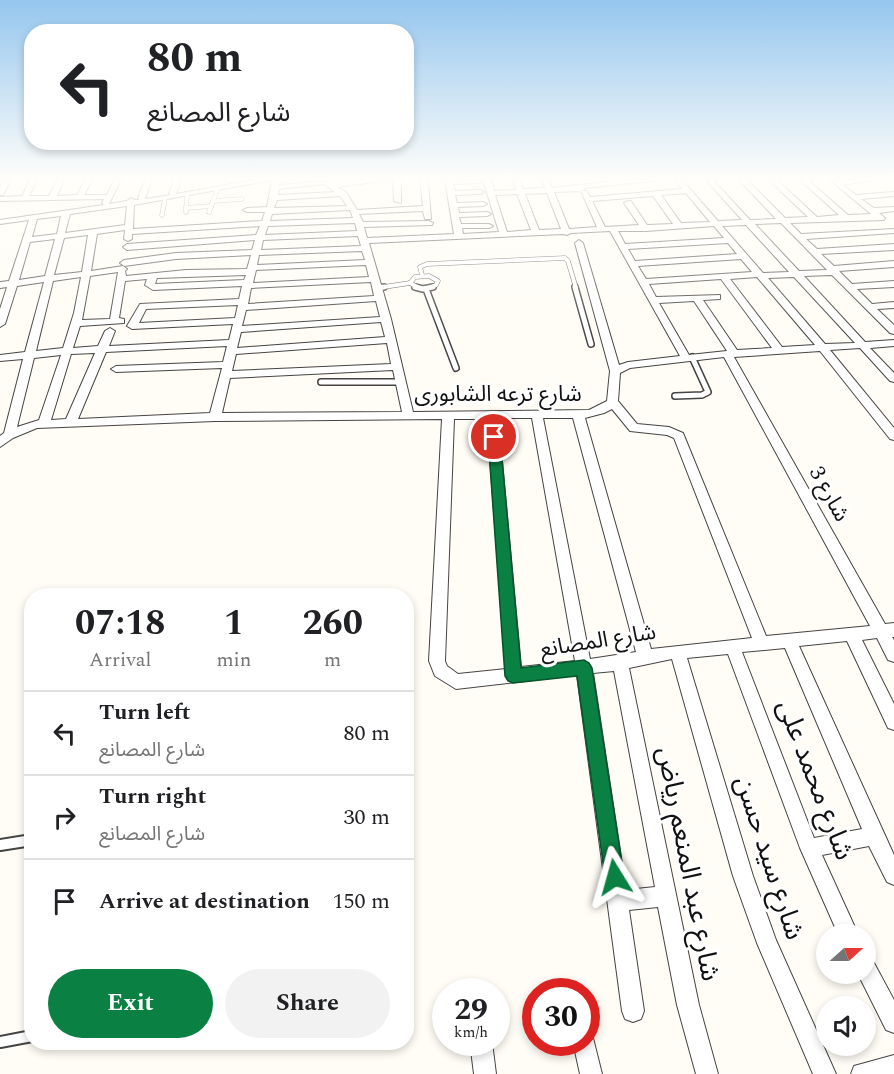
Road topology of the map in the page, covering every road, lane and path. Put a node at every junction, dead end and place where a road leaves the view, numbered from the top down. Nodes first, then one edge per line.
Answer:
1 (29, 230) edge
2 (62, 230) edge
3 (109, 230) edge
4 (130, 230) edge
5 (263, 230) edge
6 (333, 230) edge
7 (347, 230) edge
8 (360, 230) edge
9 (379, 230) edge
10 (430, 230) edge
11 (458, 230) edge
12 (502, 230) edge
13 (535, 230) edge
14 (566, 230) edge
15 (606, 230) edge
16 (608, 230) edge
17 (721, 230) edge
18 (756, 230) edge
19 (793, 230) edge
20 (871, 230) edge
21 (93, 231) junction
22 (567, 233) junction
23 (536, 234) junction
24 (60, 236) junction
25 (504, 236) junction
26 (459, 237) junction
27 (800, 237) junction
28 (431, 238) junction
29 (259, 239) junction
30 (26, 240) junction
31 (730, 240) junction
32 (579, 243) dead end
33 (127, 247) junction
34 (623, 247) junction
35 (894, 247) edge
36 (814, 252) junction
37 (256, 254) junction
38 (744, 256) junction
39 (370, 262) junction
40 (632, 264) junction
41 (894, 264) edge
42 (124, 266) junction
43 (251, 270) junction
44 (833, 270) junction
45 (86, 274) junction
46 (797, 274) junction
47 (422, 275) junction
48 (760, 275) junction
49 (153, 276) junction
50 (723, 276) junction
51 (49, 279) junction
52 (121, 279) junction
53 (642, 282) junction
54 (13, 284) junction
55 (248, 284) junction
56 (376, 284) junction
57 (410, 284) junction
58 (894, 284) edge
59 (0, 285) edge
60 (850, 287) junction
61 (426, 290) junction
62 (717, 297) dead end
63 (380, 298) junction
64 (697, 298) junction
65 (653, 300) junction
66 (243, 304) junction
67 (894, 305) edge
68 (870, 307) junction
69 (2, 311) edge
70 (386, 319) junction
71 (75, 323) junction
72 (133, 323) junction
73 (0, 324) edge
74 (238, 325) junction
75 (112, 326) junction
76 (894, 331) edge
77 (391, 340) junction
78 (894, 343) edge
79 (591, 344) dead end
80 (862, 345) junction
81 (233, 347) junction
82 (822, 347) junction
83 (102, 349) junction
84 (779, 350) junction
85 (68, 351) junction
86 (29, 354) junction
87 (730, 354) junction
88 (0, 358) edge
89 (689, 358) junction
90 (398, 367) junction
91 (456, 368) dead end
92 (116, 369) dead end
93 (228, 370) junction
94 (615, 371) junction
95 (894, 379) edge
96 (321, 382) dead end
97 (402, 382) junction
98 (675, 396) dead end
99 (613, 402) junction
100 (448, 414) junction
101 (492, 414) junction
102 (537, 414) junction
103 (578, 414) junction
104 (408, 415) junction
105 (215, 417) junction
106 (44, 423) junction
107 (70, 423) junction
108 (894, 436) edge
109 (4, 439) edge
110 (887, 630) edge
111 (851, 633) junction
112 (789, 640) junction
113 (761, 642) junction
114 (732, 645) junction
115 (678, 652) junction
116 (894, 655) edge
117 (645, 656) junction
118 (620, 663) junction
119 (584, 668) junction
120 (513, 676) junction
121 (894, 722) edge
122 (874, 836) junction
123 (24, 841) edge
124 (0, 845) edge
125 (809, 848) junction
126 (894, 874) edge
127 (667, 896) junction
128 (618, 901) junction
129 (843, 924) edge
130 (874, 984) edge
131 (633, 1011) dead end
132 (894, 1022) edge
133 (24, 1038) edge
134 (0, 1042) edge
135 (482, 1056) edge
136 (587, 1056) edge
137 (894, 1066) edge
138 (484, 1074) edge
139 (591, 1074) edge
140 (707, 1074) edge
141 (825, 1074) edge
142 (862, 1074) edge

1 - 30 street
2 - 24 street
3 - 21 street
4 - 33 street
5 - 29 street
6 - 29 street
7 - 37 street
8 - 39 street
9 - 28 street
10 - 28 street
11 - 26 street
12 - 25 street
13 - 23 street
14 - 22 street
15 - 22 street
16 - 34 street
17 - 31 street
18 - 46 street
19 - 27 street
20 - 27 street
21 - 24 street
21 - 45 street
22 - 23 street
23 - 25 street
24 - 30 street
24 - 51 street
25 - 26 street
26 - 28 street
27 - 36 street
29 - 33 street
29 - 37 street
30 - 54 street
31 - 34 street
31 - 38 street
32 - 94 street, شارع ترعه الشابورى
33 - 42 street
34 - 40 street
35 - 36 street
36 - 44 street
37 - 42 street
37 - 43 street
38 - 40 street
38 - 48 street
39 - 43 street
39 - 56 street
40 - 53 street
41 - 44 street
42 - 45 street
42 - 52 street
43 - 49 street
43 - 55 street
44 - 46 street
44 - 60 street
45 - 51 street
45 - 71 street
46 - 48 street
46 - 80 street
47 - 57 lane
47 - 61 lane
47 - 79 lane
48 - 50 street
48 - 82 street
49 - 52 street
49 - 55 street
50 - 53 street
50 - 84 street
51 - 54 street
51 - 86 street
52 - 75 street
53 - 65 street
54 - 59 street
54 - 69 street
55 - 56 street
55 - 66 street
56 - 57 lane
56 - 63 street
57 - 61 lane
58 - 60 street
60 - 68 street
61 - 91 lane
62 - 64 street
63 - 66 street
63 - 70 street
64 - 65 street
64 - 87 street, شارع 3
65 - 89 street
66 - 72 street
66 - 74 street
67 - 68 street
68 - 76 street
69 - 73 street
70 - 74 street
70 - 77 street
71 - 75 street
71 - 85 street
72 - 74 street
72 - 75 street
74 - 81 street
75 - 83 street
77 - 81 street
77 - 90 street
78 - 80 street
80 - 82 street
80 - 95 street
81 - 83 street
81 - 93 street
82 - 84 street
82 - 108 street
83 - 85 street
83 - 107 street
84 - 87 street
85 - 86 street
85 - 106 street
86 - 88 street
86 - 109 street
87 - 89 street
87 - 110 street, شارع 3
89 - 94 street
89 - 98 lane
90 - 93 street
90 - 97 street
92 - 93 street
93 - 105 street
94 - 99 street, شارع ترعه الشابورى
96 - 97 lane
97 - 104 street
99 - 103 street, شارع ترعه الشابورى
99 - 113 street
100 - 101 street, شارع ترعه الشابورى
100 - 104 street, شارع ترعه الشابورى
100 - 120 street
101 - 102 street, شارع ترعه الشابورى
101 - 120 street, شارع المصانع
102 - 103 street, شارع ترعه الشابورى
102 - 119 street
103 - 117 street
104 - 105 street, شارع ترعه الشابورى
105 - 107 street, شارع ترعه الشابورى
106 - 107 street, شارع ترعه الشابورى
106 - 109 street, شارع ترعه الشابورى
110 - 111 street, شارع المصانع
110 - 116 street, شارع 3
111 - 112 street, شارع المصانع
111 - 121 street
112 - 113 street, شارع المصانع
112 - 122 street
113 - 114 street, شارع المصانع
114 - 115 street, شارع المصانع
114 - 125 street, شارع محمد على
115 - 117 street, شارع المصانع
115 - 141 street, شارع سيد حسن
117 - 118 street, شارع المصانع
118 - 119 street, شارع المصانع
118 - 127 street, شارع عبد المنعم رياض
119 - 120 street, شارع المصانع
119 - 128 street
122 - 125 street
122 - 126 street
123 - 124 lane
125 - 129 street, شارع محمد على
127 - 128 street
127 - 140 street, شارع عبد المنعم رياض
128 - 131 street
130 - 132 street
133 - 134 lane
135 - 138 street
136 - 139 street
137 - 142 street

